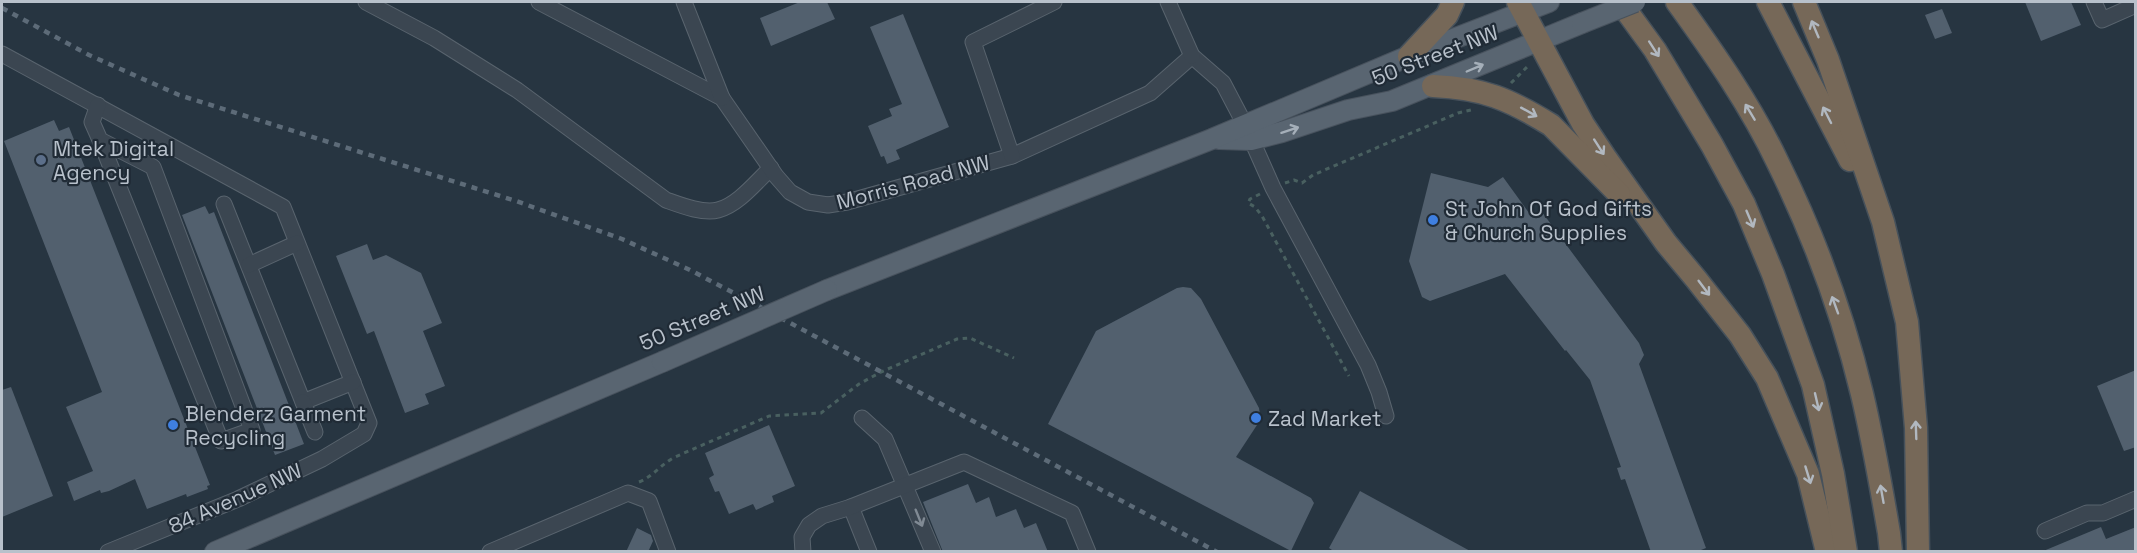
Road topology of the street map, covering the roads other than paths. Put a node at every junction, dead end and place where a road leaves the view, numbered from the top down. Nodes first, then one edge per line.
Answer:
1 (366, 2) edge
2 (539, 2) edge
3 (684, 2) edge
4 (1054, 2) edge
5 (1168, 2) edge
6 (1453, 2) edge
7 (1549, 2) edge
8 (1620, 2) edge
9 (1635, 2) edge
10 (1677, 2) edge
11 (1768, 2) edge
12 (1804, 2) edge
13 (2094, 2) edge
14 (2136, 5) edge
15 (1521, 6) edge
16 (1540, 41) junction
17 (2, 54) edge
18 (1192, 56) junction
19 (1409, 56) junction
20 (1433, 86) junction
21 (722, 98) junction
22 (98, 105) junction
23 (1248, 132) junction
24 (100, 140) junction
25 (1012, 156) junction
26 (771, 168) junction
27 (224, 204) dead end
28 (1645, 214) junction
29 (1883, 222) junction
30 (297, 243) junction
31 (249, 265) junction
32 (353, 382) junction
33 (303, 402) junction
34 (1386, 416) dead end
35 (862, 418) dead end
36 (315, 432) dead end
37 (906, 485) junction
38 (2136, 499) edge
39 (851, 507) junction
40 (2045, 531) dead end
41 (108, 552) edge
42 (215, 552) edge
43 (490, 552) edge
44 (668, 552) edge
45 (803, 552) edge
46 (869, 552) edge
47 (933, 552) edge
48 (1088, 552) edge
49 (1827, 552) edge
50 (1846, 552) edge
51 (1891, 552) edge
52 (1918, 552) edge

1 - 26 street
2 - 21 street, Morris Road NW
3 - 21 street
4 - 25 street
5 - 18 street
6 - 19 highway
7 - 15 main road, 50 Street NW
8 -> 50 highway
9 - 16 main road, 50 Street NW, bridge
51 -> 10 highway
29 -> 11 highway
29 -> 12 highway
13 - 14 street
15 - 16 highway
15 - 19 main road, 50 Street NW
20 -> 16 main road, 50 Street NW
16 -> 28 highway
17 - 22 street
18 - 23 street
18 - 25 street, Morris Road NW
19 - 23 main road, 50 Street NW
23 -> 20 main road, 50 Street NW
20 -> 28 highway
21 - 26 street, Morris Road NW
22 - 24 street
22 - 30 street, 84 Avenue NW
23 - 34 street
23 - 42 main road, 50 Street NW, bridge
24 - 24 street
25 - 26 street, Morris Road NW
27 - 31 street
28 -> 49 highway
52 -> 29 highway
30 - 31 street
30 - 32 street, 84 Avenue NW
31 - 33 street
32 - 33 street
32 - 41 street, 84 Avenue NW
33 - 36 street
35 - 37 street
37 - 39 street
37 -> 47 street
37 - 48 street
38 - 40 street
39 - 45 street
39 - 46 street
43 - 44 street

